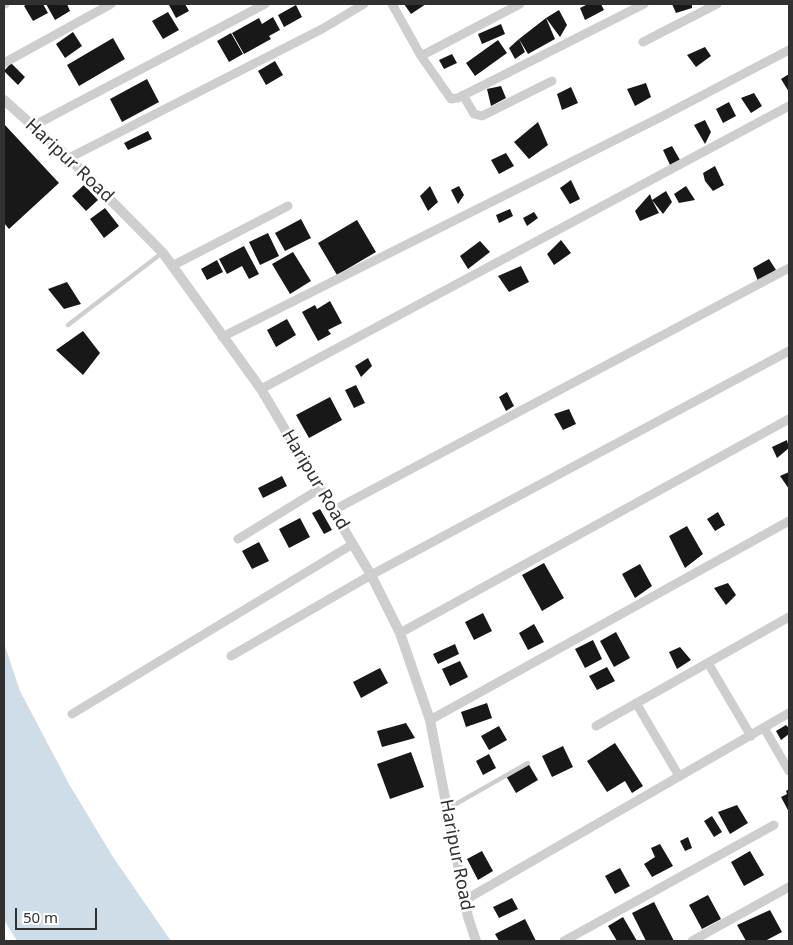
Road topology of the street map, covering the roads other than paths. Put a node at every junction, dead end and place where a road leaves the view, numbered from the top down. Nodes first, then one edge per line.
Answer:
1 (111, 4) edge
2 (265, 4) edge
3 (364, 4) edge
4 (392, 4) edge
5 (520, 4) edge
6 (644, 4) edge
7 (717, 4) edge
8 (643, 42) dead end
9 (789, 50) edge
10 (421, 56) junction
11 (4, 63) edge
12 (552, 82) dead end
13 (463, 95) junction
14 (4, 100) edge
15 (789, 106) edge
16 (33, 126) junction
17 (69, 158) junction
18 (288, 206) dead end
19 (163, 253) junction
20 (172, 266) junction
21 (789, 268) edge
22 (68, 326) dead end
23 (222, 337) junction
24 (789, 350) edge
25 (261, 389) junction
26 (789, 419) edge
27 (321, 488) junction
28 (334, 510) junction
29 (789, 520) edge
30 (238, 540) dead end
31 (353, 544) junction
32 (371, 575) junction
33 (789, 619) edge
34 (400, 634) junction
35 (231, 656) dead end
36 (708, 663) junction
37 (636, 703) junction
38 (789, 713) edge
39 (72, 714) dead end
40 (430, 720) junction
41 (596, 726) dead end
42 (764, 728) junction
43 (750, 736) junction
44 (528, 763) dead end
45 (789, 771) edge
46 (679, 776) junction
47 (447, 809) junction
48 (774, 825) dead end
49 (789, 886) edge
50 (465, 900) junction
51 (476, 941) edge
52 (564, 941) edge
53 (692, 941) edge

1 - 11 street
2 - 16 street
3 - 17 street
4 - 10 street
5 - 10 street
6 - 13 street
7 - 8 street
9 - 23 street
10 - 13 street
12 - 13 street
14 - 16 street, Haripur Road
15 - 25 street
16 - 17 street, Haripur Road
17 - 19 street, Haripur Road
18 - 20 street
19 - 20 street, Haripur Road
19 - 22 lane
20 - 23 street, Haripur Road
21 - 28 street
23 - 25 street, Haripur Road
24 - 32 street
25 - 27 street, Haripur Road
26 - 34 street
27 - 28 street, Haripur Road
27 - 30 street
28 - 31 street, Haripur Road
29 - 40 street
31 - 32 street, Haripur Road
31 - 39 street
32 - 34 street, Haripur Road
32 - 35 street
33 - 36 street
34 - 40 street, Haripur Road
36 - 37 street
36 - 43 street
37 - 41 street
37 - 46 street
38 - 42 street
40 - 47 street, Haripur Road
42 - 43 street
42 - 45 street
43 - 46 street
44 - 47 lane
46 - 50 street
47 - 50 street, Haripur Road
48 - 52 street
49 - 53 street
50 - 51 street, Haripur Road

